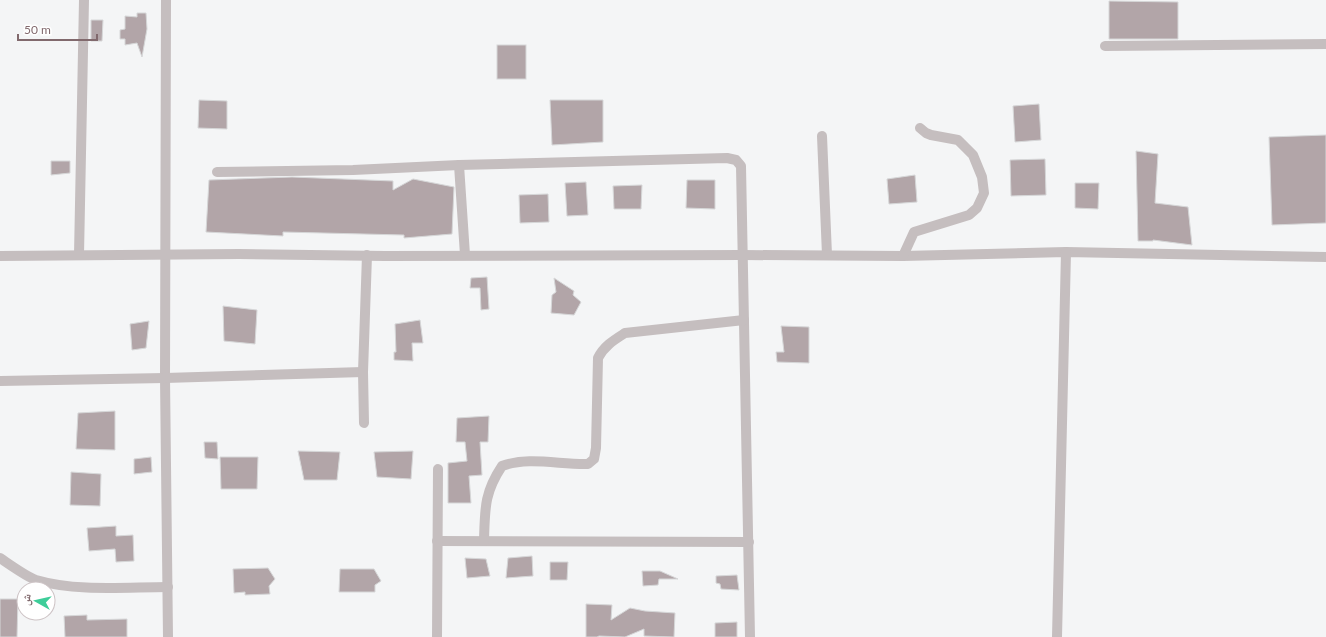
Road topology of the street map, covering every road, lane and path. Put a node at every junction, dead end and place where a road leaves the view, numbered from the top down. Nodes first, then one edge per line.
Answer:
1 (84, 0) edge
2 (166, 0) edge
3 (1326, 44) edge
4 (1105, 46) dead end
5 (920, 128) dead end
6 (822, 136) dead end
7 (459, 165) junction
8 (217, 172) dead end
9 (1066, 252) junction
10 (166, 254) junction
11 (743, 254) junction
12 (79, 255) junction
13 (366, 255) junction
14 (465, 255) junction
15 (827, 255) junction
16 (0, 256) edge
17 (903, 256) junction
18 (1326, 257) edge
19 (744, 320) junction
20 (363, 372) junction
21 (165, 378) junction
22 (0, 381) edge
23 (364, 423) dead end
24 (438, 470) dead end
25 (438, 540) junction
26 (484, 541) junction
27 (749, 542) junction
28 (0, 558) edge
29 (168, 587) junction
30 (168, 637) edge
31 (437, 637) edge
32 (750, 637) edge
33 (1057, 637) edge

1 - 12 street
2 - 10 street
3 - 4 street
5 - 17 street
6 - 15 street
7 - 8 street
7 - 11 street
7 - 14 street
9 - 17 street
9 - 18 street
9 - 33 street
10 - 12 street
10 - 13 street
10 - 21 street
11 - 14 street
11 - 15 street
11 - 19 street
12 - 16 street
13 - 14 street
13 - 20 street
15 - 17 street
19 - 26 street
19 - 27 street
20 - 21 street
20 - 23 street
21 - 22 street
21 - 29 street
24 - 25 street
25 - 26 street
25 - 31 street
26 - 27 street
27 - 32 street
28 - 29 street
29 - 30 street

